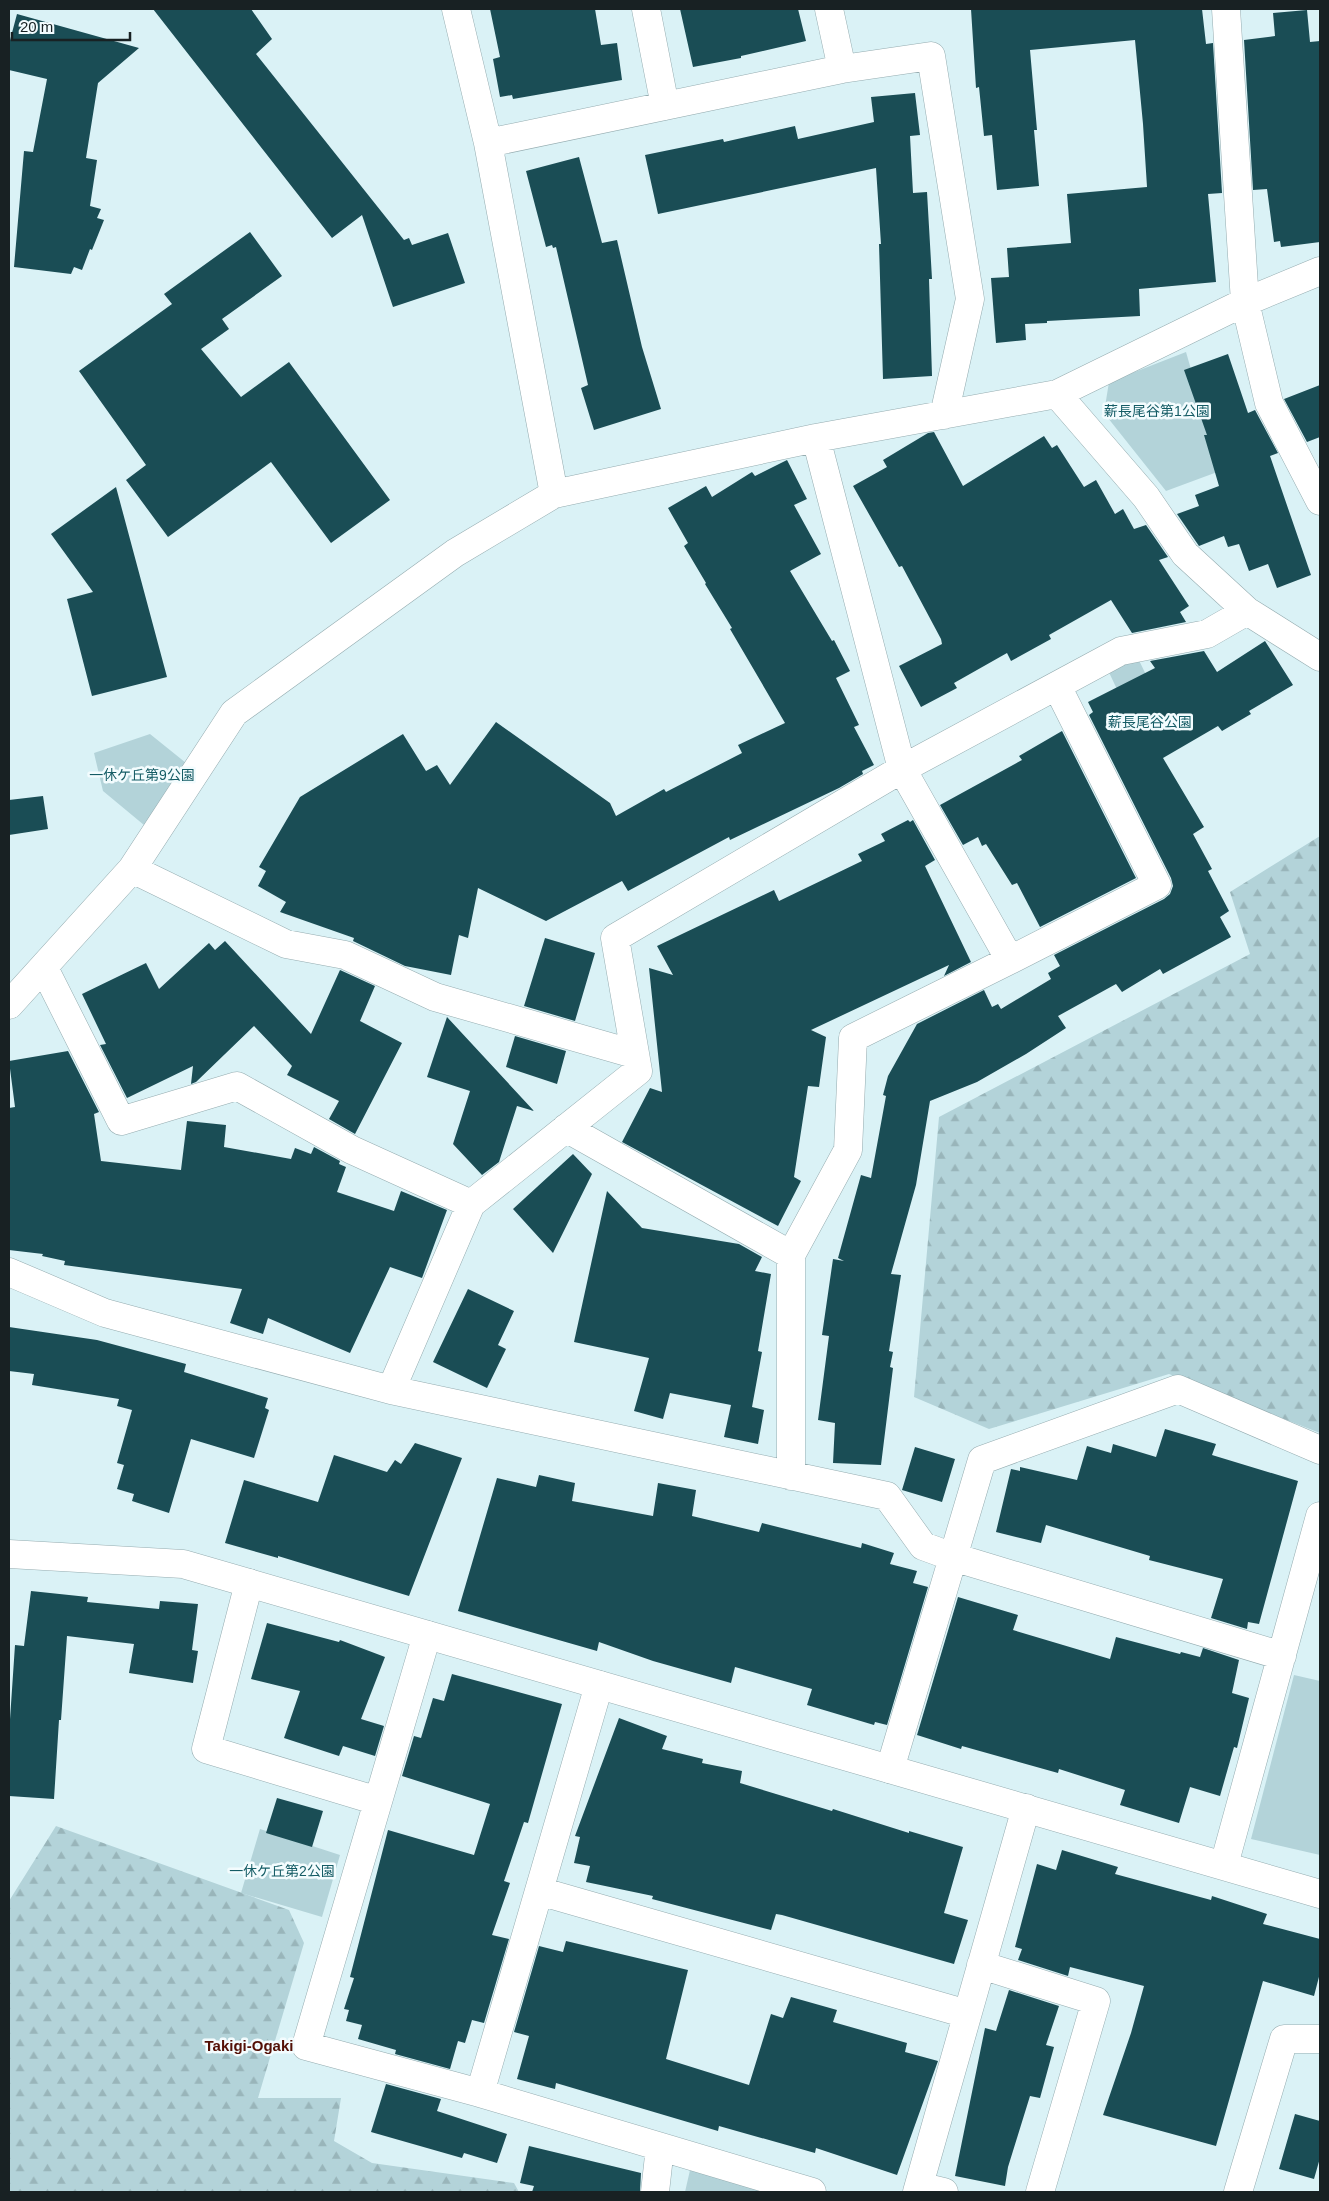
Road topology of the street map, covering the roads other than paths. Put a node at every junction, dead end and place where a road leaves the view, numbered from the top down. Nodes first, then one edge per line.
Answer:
1 (456, 9) edge
2 (646, 9) edge
3 (830, 9) edge
4 (1226, 9) edge
5 (842, 69) junction
6 (665, 106) junction
7 (488, 143) junction
8 (1320, 271) edge
9 (1244, 302) junction
10 (1057, 394) junction
11 (944, 415) junction
12 (816, 438) junction
13 (554, 494) junction
14 (1320, 501) edge
15 (1247, 611) junction
16 (1320, 657) edge
17 (1056, 686) junction
18 (902, 769) junction
19 (132, 869) junction
20 (1010, 960) junction
21 (44, 968) junction
22 (9, 1005) edge
23 (634, 1054) junction
24 (566, 1128) junction
25 (471, 1204) junction
26 (791, 1255) junction
27 (9, 1272) edge
28 (391, 1390) junction
29 (1320, 1450) edge
30 (791, 1476) junction
31 (1320, 1516) edge
32 (9, 1554) edge
33 (953, 1557) junction
34 (249, 1584) junction
35 (426, 1635) junction
36 (1282, 1656) junction
37 (599, 1685) junction
38 (890, 1769) junction
39 (378, 1801) junction
40 (1026, 1808) junction
41 (1224, 1865) junction
42 (539, 1891) junction
43 (1320, 1894) edge
44 (981, 1965) junction
45 (967, 2014) junction
46 (1320, 2039) edge
47 (480, 2093) junction
48 (660, 2147) junction
49 (927, 2190) edge
50 (655, 2192) edge
51 (812, 2192) edge
52 (1040, 2192) edge
53 (1239, 2192) edge

1 - 7 street
2 - 6 street
3 - 5 street
4 - 9 street
5 - 6 street
5 - 11 street
6 - 7 street
7 - 13 street
8 - 9 street
9 - 10 street
9 - 14 street
10 - 11 street
10 - 15 street
11 - 12 street
12 - 13 street
12 - 18 street
13 - 19 street
15 - 16 street
15 - 17 street
17 - 18 street
17 - 20 street
18 - 20 street
18 - 23 street
19 - 21 street
19 - 23 street
20 - 26 street
21 - 22 street
21 - 25 street
23 - 24 street
24 - 25 street
24 - 26 street
25 - 28 street
26 - 30 street
27 - 28 street
28 - 30 street
29 - 33 street
30 - 33 street
31 - 36 street
32 - 34 street
33 - 36 street
33 - 38 street
34 - 35 street
34 - 39 street
35 - 37 street
35 - 39 street
36 - 41 street
37 - 38 street
37 - 42 street
38 - 40 street
39 - 47 street
40 - 41 street
40 - 44 street
41 - 43 street
42 - 45 street
42 - 47 street
44 - 45 street
44 - 52 street
45 - 49 street
46 - 53 street
47 - 48 street
48 - 50 street
48 - 51 street

